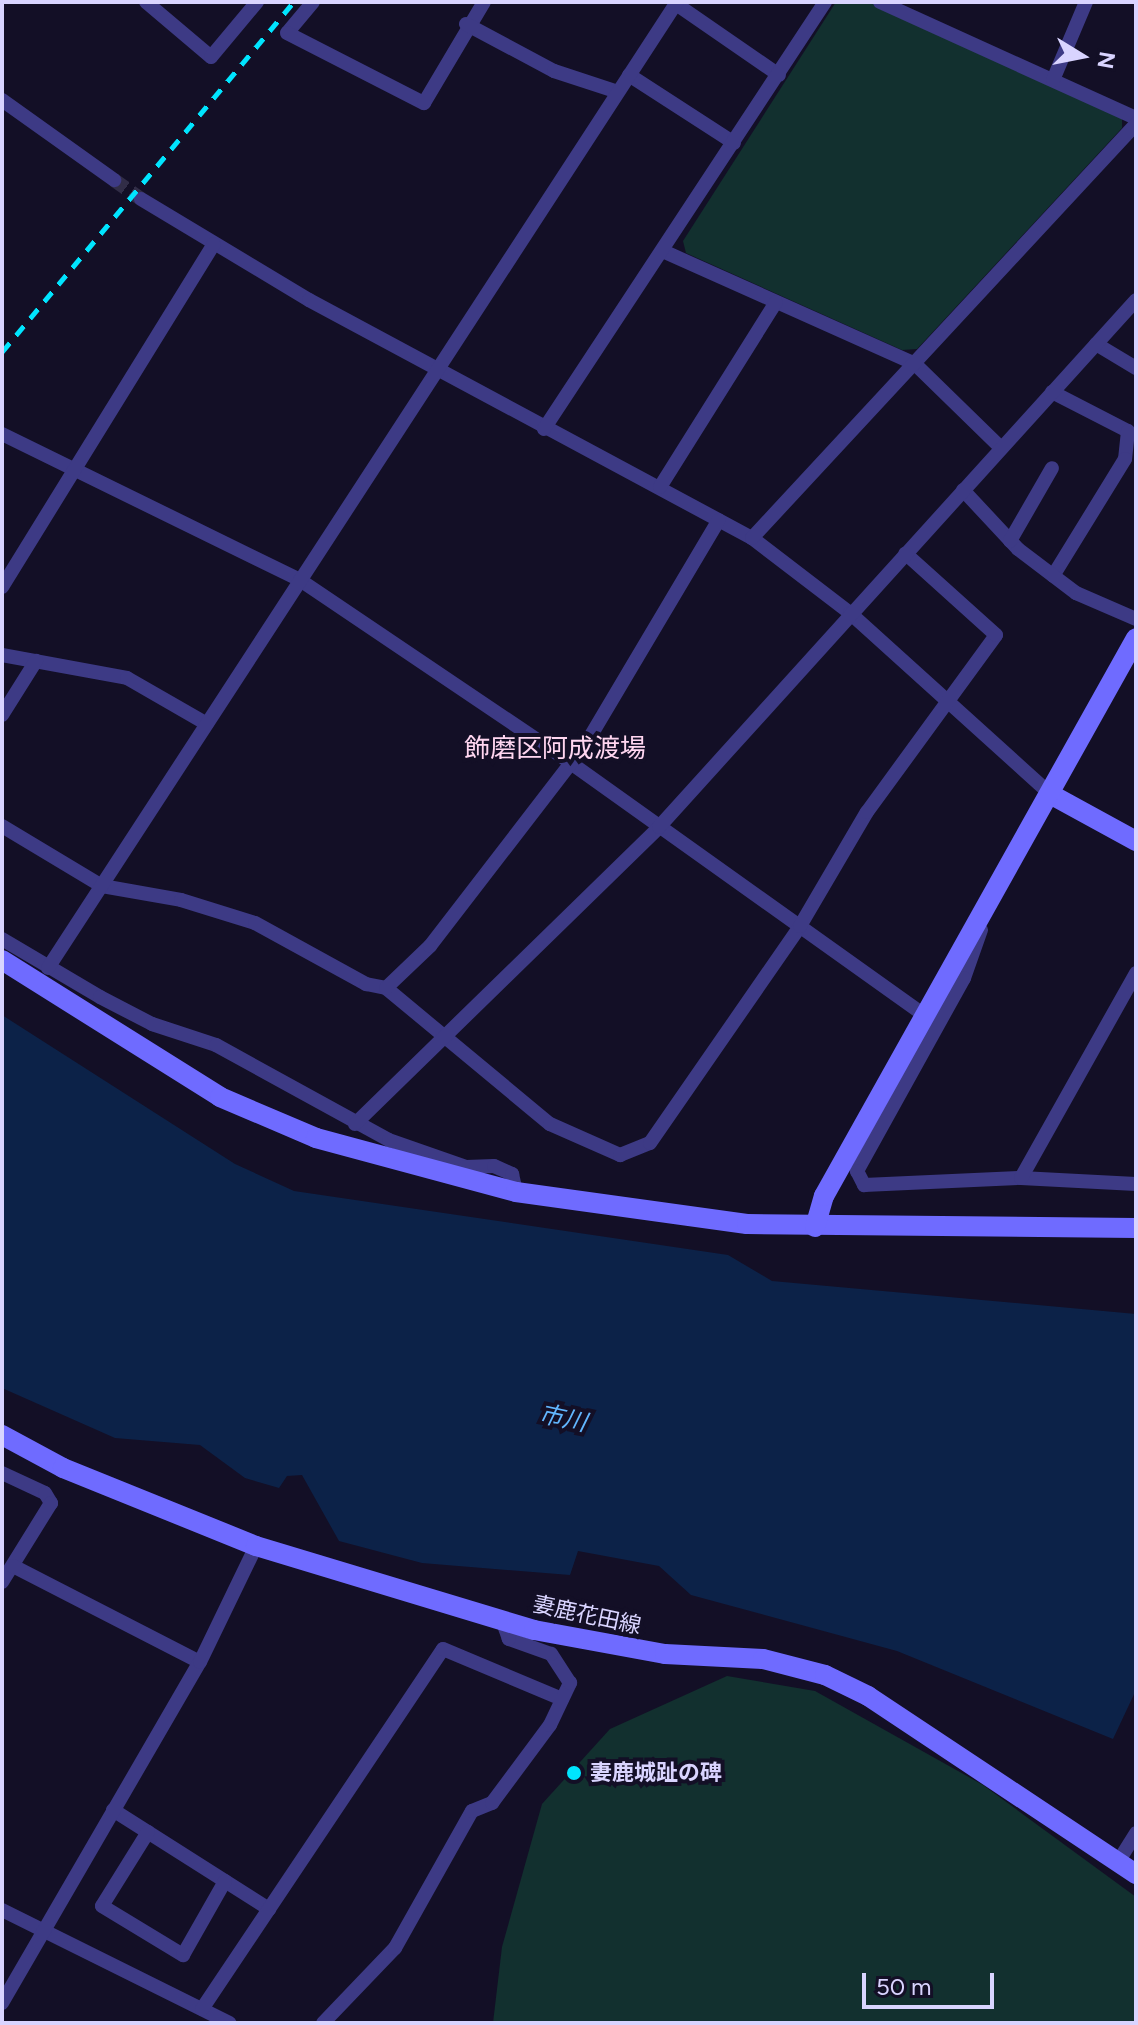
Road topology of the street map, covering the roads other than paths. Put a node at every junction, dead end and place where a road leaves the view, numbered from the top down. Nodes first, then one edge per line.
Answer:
1 (146, 2) edge
2 (257, 2) edge
3 (313, 2) edge
4 (484, 2) edge
5 (825, 2) edge
6 (880, 2) edge
7 (1086, 2) edge
8 (677, 3) edge
9 (466, 24) junction
10 (629, 75) junction
11 (779, 75) junction
12 (1053, 80) junction
13 (618, 92) junction
14 (2, 100) edge
15 (1136, 118) edge
16 (1136, 124) edge
17 (734, 143) junction
18 (114, 180) tunnel mouth
19 (141, 199) tunnel mouth
20 (214, 244) junction
21 (665, 252) junction
22 (1136, 300) edge
23 (776, 302) junction
24 (1096, 344) junction
25 (915, 364) junction
26 (436, 368) junction
27 (1136, 368) edge
28 (1052, 392) junction
29 (544, 429) junction
30 (2, 434) edge
31 (1001, 448) junction
32 (1052, 468) dead end
33 (75, 469) junction
34 (660, 487) junction
35 (963, 490) junction
36 (719, 520) junction
37 (752, 538) junction
38 (1010, 541) junction
39 (905, 553) junction
40 (1053, 576) junction
41 (300, 580) junction
42 (2, 587) edge
43 (850, 613) junction
44 (1136, 619) edge
45 (1136, 638) edge
46 (2, 655) edge
47 (36, 661) junction
48 (947, 702) junction
49 (2, 715) edge
50 (207, 724) junction
51 (568, 761) junction
52 (1050, 794) junction
53 (2, 826) edge
54 (659, 827) junction
55 (1136, 841) edge
56 (1001, 875) junction
57 (102, 886) junction
58 (800, 926) junction
59 (2, 939) edge
60 (2, 960) edge
61 (48, 968) junction
62 (1136, 973) edge
63 (386, 988) junction
64 (924, 1015) junction
65 (447, 1039) junction
66 (355, 1124) junction
67 (1021, 1178) junction
68 (1136, 1184) edge
69 (516, 1192) junction
70 (815, 1227) junction
71 (1136, 1228) edge
72 (2, 1435) edge
73 (2, 1473) edge
74 (256, 1546) junction
75 (13, 1566) junction
76 (2, 1582) edge
77 (502, 1620) junction
78 (200, 1662) junction
79 (562, 1699) junction
80 (113, 1810) junction
81 (148, 1832) junction
82 (1136, 1833) edge
83 (1118, 1862) junction
84 (1136, 1874) edge
85 (225, 1881) junction
86 (269, 1909) junction
87 (2, 1910) edge
88 (43, 1930) junction
89 (2, 2003) edge
90 (202, 2009) junction
91 (230, 2023) edge
92 (323, 2023) edge

1 - 2 street
3 - 9 street
4 - 9 street
5 - 11 street
6 - 12 street
7 - 12 street
8 - 10 street
8 - 11 street
9 - 13 street
10 - 13 street
10 - 17 street
11 - 17 street
12 - 15 street
13 - 26 street
14 - 18 street
16 - 25 street
17 - 21 street
19 - 20 street
20 - 26 street
20 - 33 street
21 - 23 street
21 - 29 street
22 - 24 street
23 - 25 street
23 - 34 street
24 - 27 street
24 - 28 street
25 - 31 street
25 - 37 street
26 - 29 street
26 - 41 street
28 - 31 street
28 - 40 street
29 - 34 street
30 - 33 street
31 - 35 street
32 - 38 street
33 - 41 street
33 - 42 street
34 - 36 street
35 - 38 street
35 - 39 street
36 - 37 street
36 - 51 street
37 - 43 street
38 - 40 street
39 - 43 street
39 - 48 street
40 - 44 street
41 - 50 street
41 - 51 street
43 - 48 street
43 - 54 street
45 - 52 street
46 - 47 street
47 - 49 street
47 - 50 street
48 - 52 street
48 - 58 street
50 - 57 street
51 - 54 street
51 - 63 street
52 - 55 street
52 - 56 street
53 - 57 street
54 - 58 street
54 - 65 street
56 - 64 street
56 - 67 street
57 - 61 street
57 - 63 street
58 - 64 street
58 - 65 street
59 - 61 street
60 - 69 street
61 - 66 street
62 - 67 street
63 - 65 street
64 - 70 street
65 - 66 street
66 - 69 street
67 - 68 street
69 - 70 street
70 - 71 street
72 - 74 street, 妻鹿花田線
73 - 75 street
74 - 77 street, 妻鹿花田線
74 - 78 street
75 - 76 street
75 - 78 street
77 - 79 street
77 - 83 street, 妻鹿花田線
78 - 80 street
79 - 86 street
79 - 92 street
80 - 81 street
80 - 88 street
81 - 85 street
81 - 85 street
82 - 83 street
83 - 84 street, 妻鹿花田線
85 - 86 street
86 - 90 street
87 - 88 street
88 - 89 street
88 - 90 street
90 - 91 street

